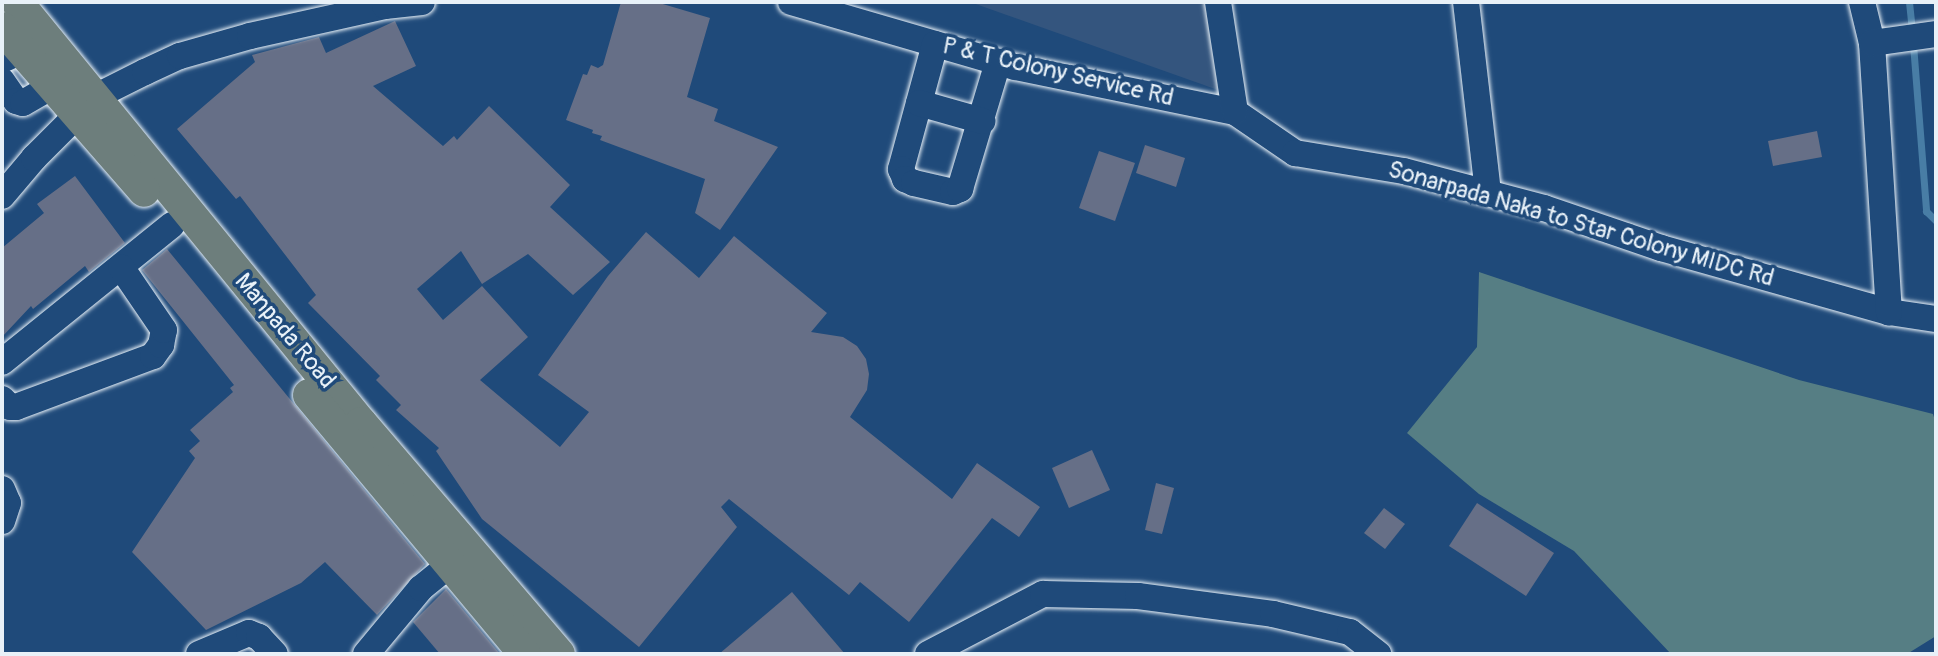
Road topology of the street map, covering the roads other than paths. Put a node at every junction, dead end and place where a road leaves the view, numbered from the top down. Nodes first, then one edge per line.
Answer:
1 (17, 2) edge
2 (422, 2) edge
3 (791, 2) edge
4 (1218, 2) edge
5 (1466, 2) edge
6 (1862, 2) edge
7 (1936, 34) edge
8 (1872, 43) junction
9 (935, 44) junction
10 (8, 47) edge
11 (998, 62) junction
12 (63, 80) junction
13 (2, 81) edge
14 (919, 103) junction
15 (86, 107) junction
16 (1235, 112) junction
17 (982, 121) junction
18 (1488, 193) junction
19 (2, 196) edge
20 (172, 225) junction
21 (213, 260) junction
22 (121, 267) junction
23 (1889, 312) junction
24 (1936, 319) edge
25 (2, 362) edge
26 (2, 399) edge
27 (2, 489) edge
28 (2, 521) edge
29 (460, 557) junction
30 (199, 654) edge
31 (275, 654) edge
32 (366, 654) edge
33 (525, 654) edge
34 (559, 654) edge
35 (928, 654) edge
36 (1378, 654) edge

1 - 12 main road, Manpada Road
2 - 15 street
3 - 9 street, P & T Colony Service Rd
4 - 16 street
5 - 18 street
6 - 8 street
7 - 8 street
8 - 23 street
9 - 11 street, P & T Colony Service Rd
9 - 14 street
10 - 12 main road, Manpada Road
11 - 16 street, P & T Colony Service Rd
11 - 17 street
12 - 13 street
12 - 15 main road, Manpada Road
14 - 17 street
14 - 17 street
15 - 19 street
15 - 20 main road, Manpada Road
15 - 21 main road, Manpada Road
16 - 18 street, Sonarpada Naka to Star Colony MIDC Rd
18 - 23 street, Sonarpada Naka to Star Colony MIDC Rd
20 - 21 main road, Manpada Road
20 - 22 street
21 - 29 main road, Manpada Road
22 - 25 street
22 - 26 street
23 - 24 street, Sonarpada Naka to Star Colony MIDC Rd
27 - 28 street
29 - 32 street
29 - 33 main road, Manpada Road
29 - 34 main road, Manpada Road
30 - 31 street
35 - 36 street

